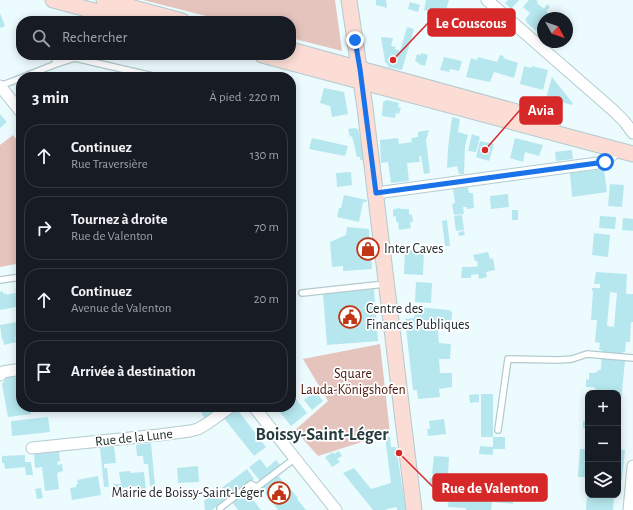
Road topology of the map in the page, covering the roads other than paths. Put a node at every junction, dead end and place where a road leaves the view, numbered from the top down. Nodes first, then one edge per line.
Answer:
1 (53, 0) edge
2 (104, 0) edge
3 (349, 0) edge
4 (487, 0) edge
5 (113, 16) edge
6 (163, 16) edge
7 (296, 52) edge
8 (55, 60) edge
9 (69, 60) edge
10 (84, 60) edge
11 (286, 60) edge
12 (56, 64) junction
13 (35, 72) edge
14 (135, 72) edge
15 (360, 75) junction
16 (16, 79) edge
17 (0, 86) edge
18 (16, 106) edge
19 (633, 133) edge
20 (633, 143) edge
21 (617, 150) junction
22 (633, 154) edge
23 (376, 193) junction
24 (16, 278) edge
25 (0, 280) edge
26 (387, 284) junction
27 (302, 293) dead end
28 (633, 358) edge
29 (16, 369) edge
30 (0, 375) edge
31 (223, 412) edge
32 (258, 412) edge
33 (498, 430) dead end
34 (32, 448) dead end
35 (294, 457) junction
36 (633, 466) edge
37 (220, 510) edge
38 (336, 510) edge
39 (414, 510) edge
40 (629, 510) edge

1 - 5 main road
2 - 6 main road
3 - 15 main road
4 - 19 street
7 - 15 main road
8 - 12 lane
9 - 12 lane
10 - 14 lane
11 - 15 main road
12 - 13 lane
15 - 20 main road
15 - 21 main road
15 - 23 main road
16 - 17 lane
17 - 18 street
21 - 22 main road
21 - 23 street
23 - 26 main road
24 - 25 lane
26 - 27 lane
26 - 39 main road
28 - 33 lane
29 - 30 street
31 - 34 street, Rue de la Lune
32 - 35 street
35 - 37 lane
35 - 38 street
36 - 40 street

